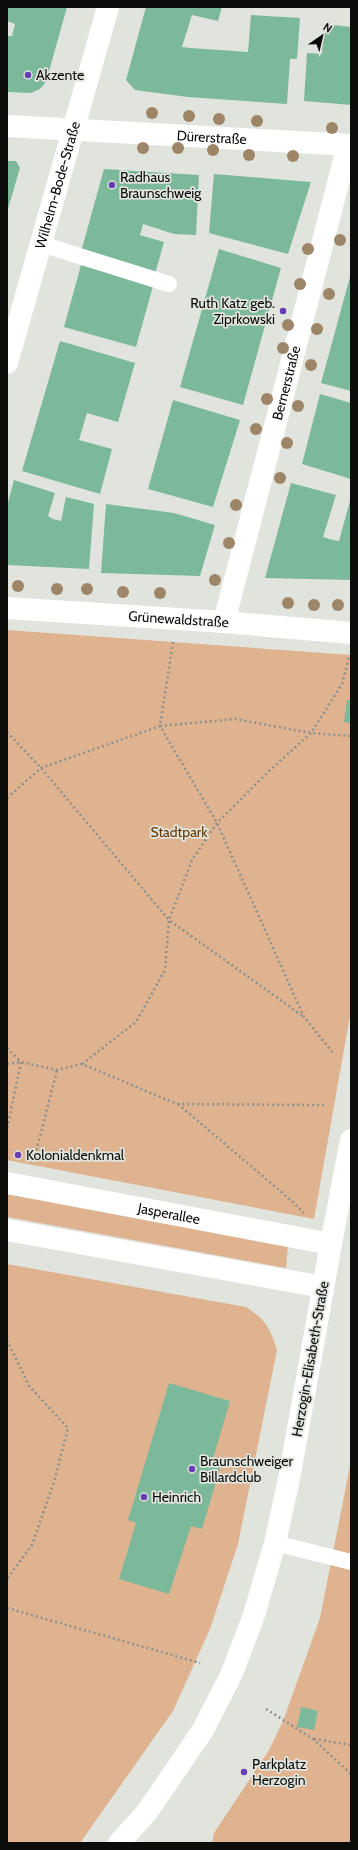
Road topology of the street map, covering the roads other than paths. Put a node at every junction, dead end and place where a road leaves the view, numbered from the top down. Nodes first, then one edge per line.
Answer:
1 (108, 7) edge
2 (7, 126) edge
3 (73, 131) junction
4 (350, 145) edge
5 (41, 244) junction
6 (169, 284) dead end
7 (7, 364) edge
8 (7, 608) edge
9 (224, 622) junction
10 (351, 633) edge
11 (351, 1140) edge
12 (7, 1183) edge
13 (7, 1230) edge
14 (331, 1244) junction
15 (323, 1287) junction
16 (275, 1542) junction
17 (351, 1562) edge
18 (148, 1812) junction
19 (119, 1843) edge
20 (133, 1843) edge

1 - 3 street, Wilhelm-Bode-Straße
2 - 3 street, Dürerstraße
3 - 4 street, Dürerstraße
3 - 5 street, Wilhelm-Bode-Straße
4 - 9 street, Bernerstraße
5 - 6 lane
5 - 7 street, Wilhelm-Bode-Straße
8 - 9 street, Grünewaldstraße
9 - 10 street, Grünewaldstraße
11 - 14 street, Herzogin-Elisabeth-Straße
12 - 14 street, Jasperallee
13 - 15 street
14 - 15 street, Herzogin-Elisabeth-Straße
15 - 16 street, Herzogin-Elisabeth-Straße
16 - 17 lane
16 - 18 street, Herzogin-Elisabeth-Straße
18 - 19 street, Herzogin-Elisabeth-Straße
18 - 20 street, Herzogin-Elisabeth-Straße

